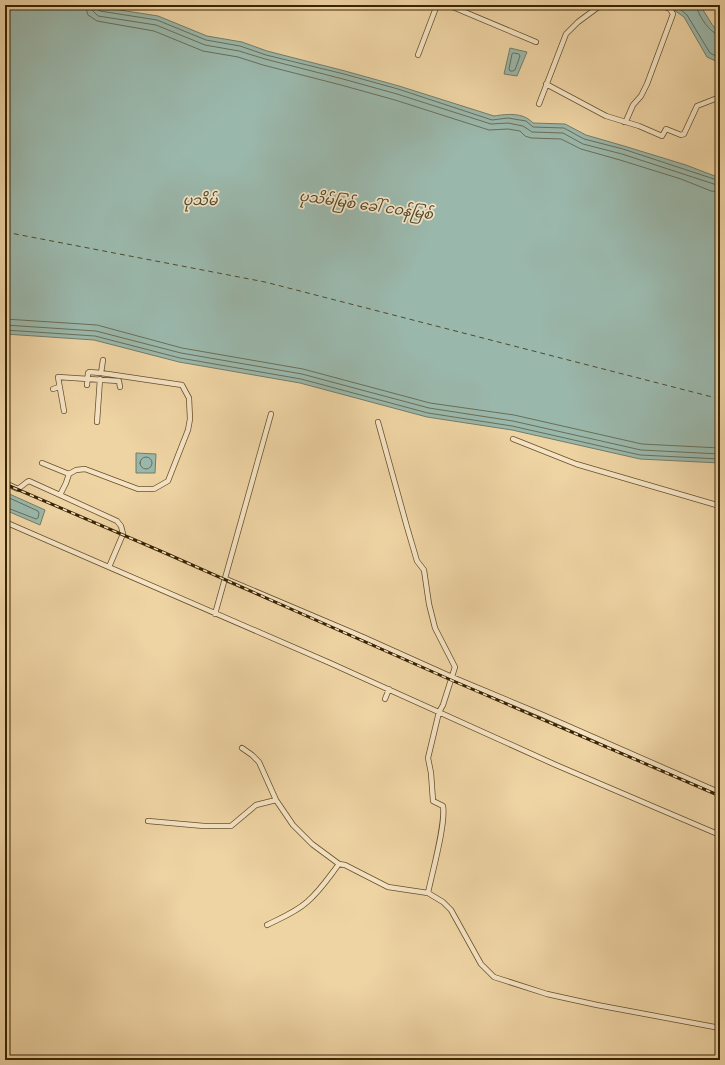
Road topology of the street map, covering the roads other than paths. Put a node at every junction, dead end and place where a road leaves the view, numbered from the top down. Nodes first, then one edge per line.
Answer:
1 (437, 5) edge
2 (448, 5) edge
3 (601, 5) edge
4 (661, 5) edge
5 (536, 42) dead end
6 (418, 55) dead end
7 (546, 84) junction
8 (720, 97) edge
9 (539, 104) dead end
10 (624, 122) junction
11 (103, 360) dead end
12 (101, 373) junction
13 (88, 379) junction
14 (100, 379) junction
15 (88, 385) dead end
16 (59, 387) junction
17 (120, 387) dead end
18 (53, 388) dead end
19 (64, 411) dead end
20 (271, 414) dead end
21 (97, 422) dead end
22 (378, 422) dead end
23 (513, 439) dead end
24 (42, 463) dead end
25 (69, 474) junction
26 (5, 483) edge
27 (60, 495) junction
28 (720, 506) edge
29 (5, 522) edge
30 (109, 567) junction
31 (226, 579) junction
32 (215, 614) junction
33 (452, 678) junction
34 (389, 689) junction
35 (384, 699) dead end
36 (439, 712) junction
37 (242, 748) dead end
38 (714, 790) dead end
39 (276, 800) junction
40 (148, 821) dead end
41 (720, 835) edge
42 (340, 864) junction
43 (428, 893) junction
44 (267, 925) dead end
45 (720, 1028) edge

1 - 6 street
2 - 5 street
3 - 7 street
4 - 10 street
7 - 9 street
7 - 10 street
8 - 10 street
11 - 12 street
12 - 13 street
12 - 25 street
13 - 14 street
13 - 15 street
13 - 16 street
14 - 17 street
14 - 21 street
16 - 18 street
16 - 19 street
20 - 31 street
22 - 33 street
23 - 28 street
24 - 25 street
25 - 27 street
26 - 27 street
27 - 30 street
29 - 30 street
30 - 32 street
31 - 32 street
31 - 33 street
32 - 34 street
33 - 36 street
33 - 38 street
34 - 35 street
34 - 36 street
36 - 41 street
36 - 43 street
37 - 39 street
39 - 40 street
39 - 42 street
42 - 43 street
42 - 44 street
43 - 45 street

